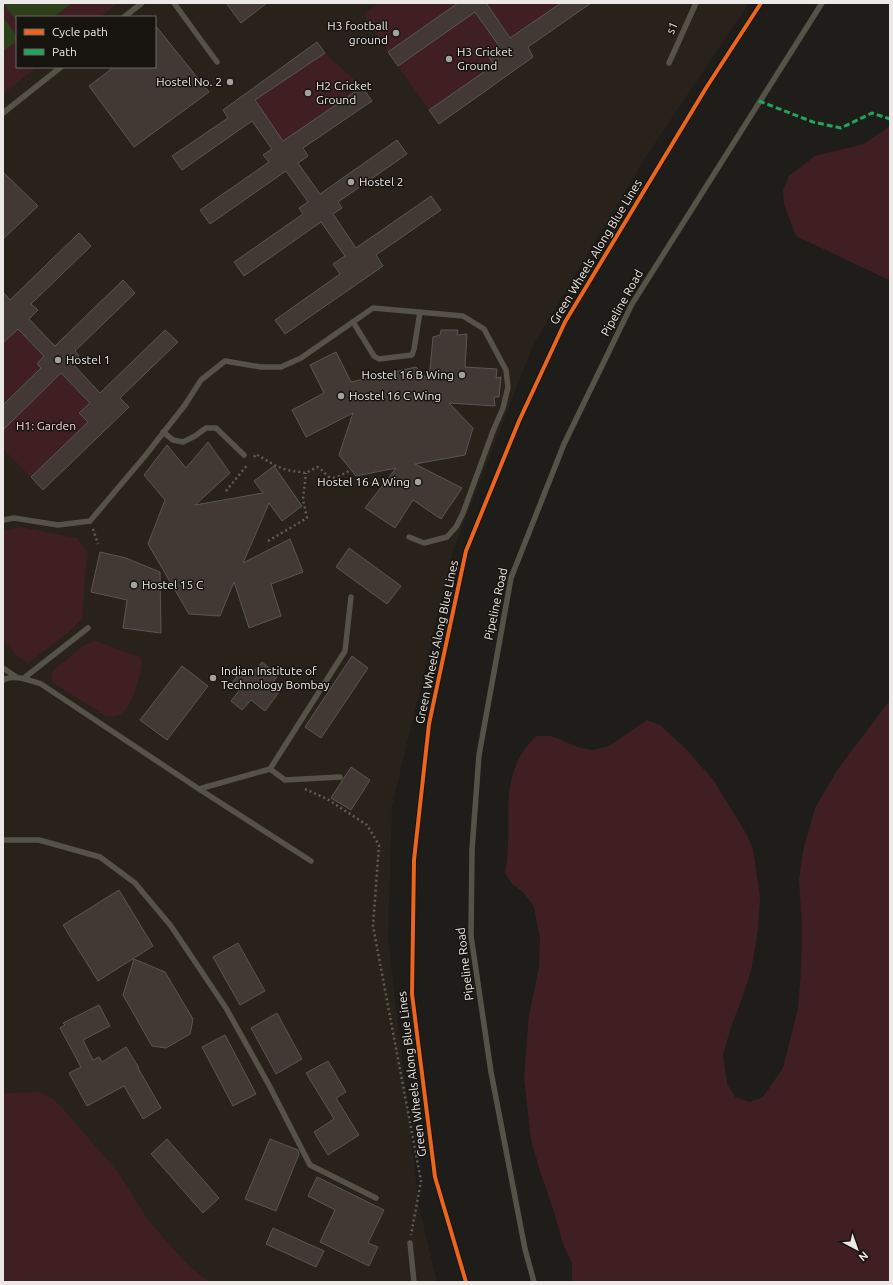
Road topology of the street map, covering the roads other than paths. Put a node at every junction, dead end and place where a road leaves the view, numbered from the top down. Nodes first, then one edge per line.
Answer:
1 (142, 3) edge
2 (174, 3) edge
3 (696, 3) edge
4 (822, 3) edge
5 (125, 16) edge
6 (217, 62) dead end
7 (669, 63) dead end
8 (60, 68) edge
9 (3, 113) edge
10 (420, 312) junction
11 (353, 322) junction
12 (164, 432) junction
13 (244, 455) dead end
14 (3, 520) edge
15 (409, 537) dead end
16 (351, 596) dead end
17 (88, 628) dead end
18 (3, 668) edge
19 (21, 679) junction
20 (3, 680) edge
21 (270, 770) junction
22 (340, 776) dead end
23 (199, 789) junction
24 (3, 840) edge
25 (311, 861) dead end
26 (376, 1198) dead end
27 (410, 1243) road end
28 (414, 1282) edge
29 (534, 1282) edge

1 - 5 lane
2 - 6 lane
3 - 7 lane, s1
4 - 29 lane, Pipeline Road
8 - 9 lane
10 - 11 lane
10 - 11 lane
10 - 15 lane
11 - 12 lane
12 - 13 lane
12 - 14 lane
16 - 21 lane
17 - 19 lane
18 - 19 lane
19 - 20 lane
19 - 23 lane
21 - 22 lane
21 - 23 lane
23 - 25 lane
24 - 26 lane
27 - 28 lane

